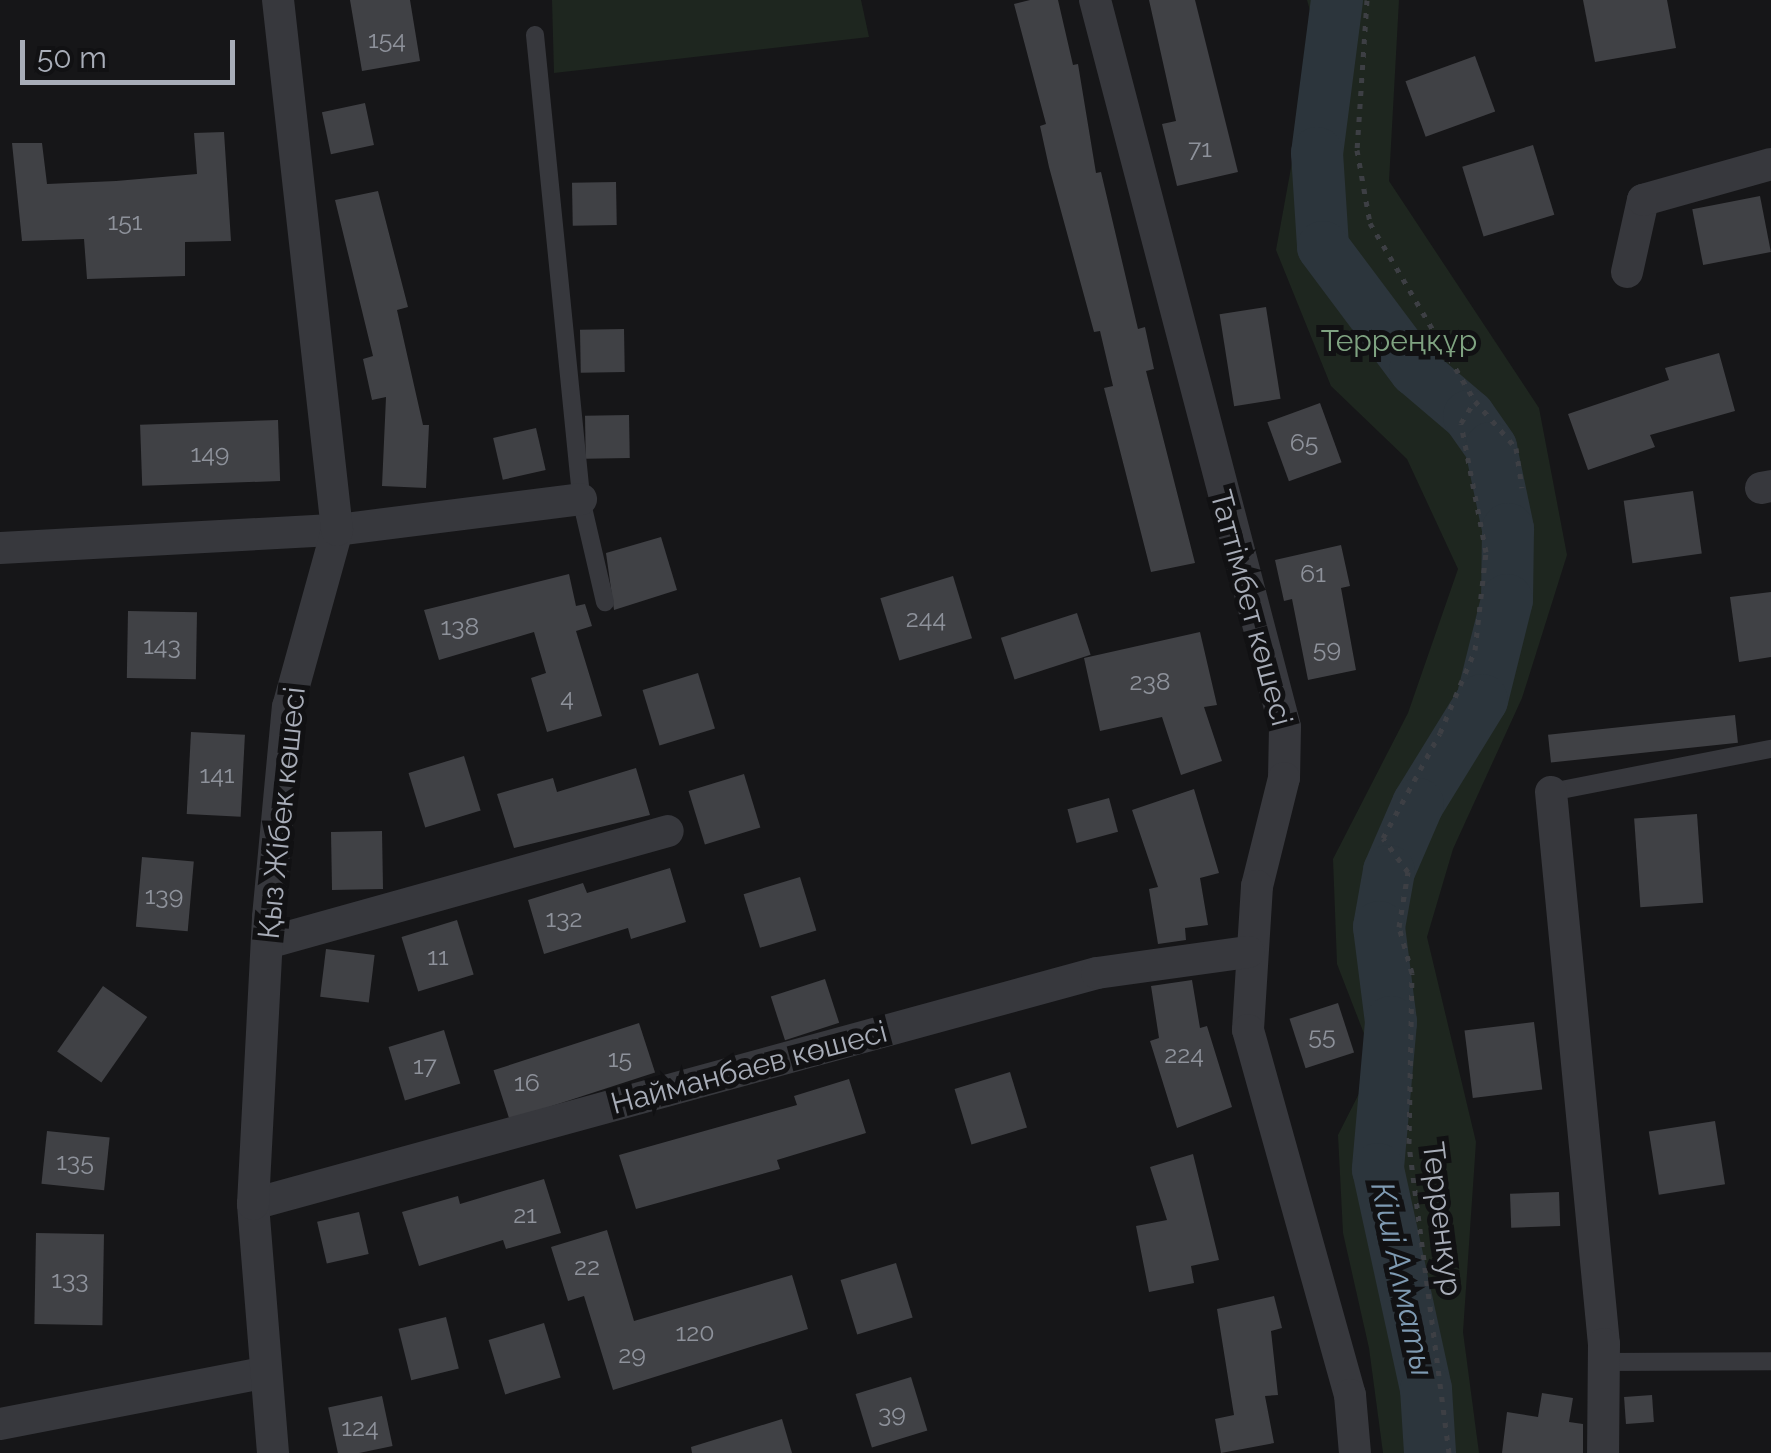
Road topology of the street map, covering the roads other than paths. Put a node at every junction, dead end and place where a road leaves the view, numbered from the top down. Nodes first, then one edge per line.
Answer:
1 (278, 0) edge
2 (1095, 0) edge
3 (534, 35) dead end
4 (1771, 164) edge
5 (1627, 272) dead end
6 (581, 500) junction
7 (337, 530) junction
8 (0, 548) edge
9 (606, 602) dead end
10 (1771, 749) edge
11 (1552, 792) joint
12 (668, 831) dead end
13 (267, 943) junction
14 (1249, 952) junction
15 (254, 1204) junction
16 (1771, 1361) edge
17 (1604, 1362) junction
18 (262, 1374) junction
19 (0, 1424) edge
20 (273, 1453) edge
21 (1356, 1453) edge
22 (1603, 1453) edge

1 - 7 street, Қыз Жібек көшесі
2 - 14 street, Таттімбет көшесі
3 - 6 lane
4 - 5 street
6 - 7 street
6 - 9 lane
7 - 8 street
7 - 13 street, Қыз Жібек көшесі
10 - 11 lane
11 - 17 street
12 - 13 street
13 - 15 street, Қыз Жібек көшесі
14 - 15 street, Найманбаев көшесі
14 - 21 street, Таттімбет көшесі
15 - 18 street, Қыз Жібек көшесі
16 - 17 lane
17 - 22 street
18 - 19 street
18 - 20 street, Қыз Жібек көшесі

